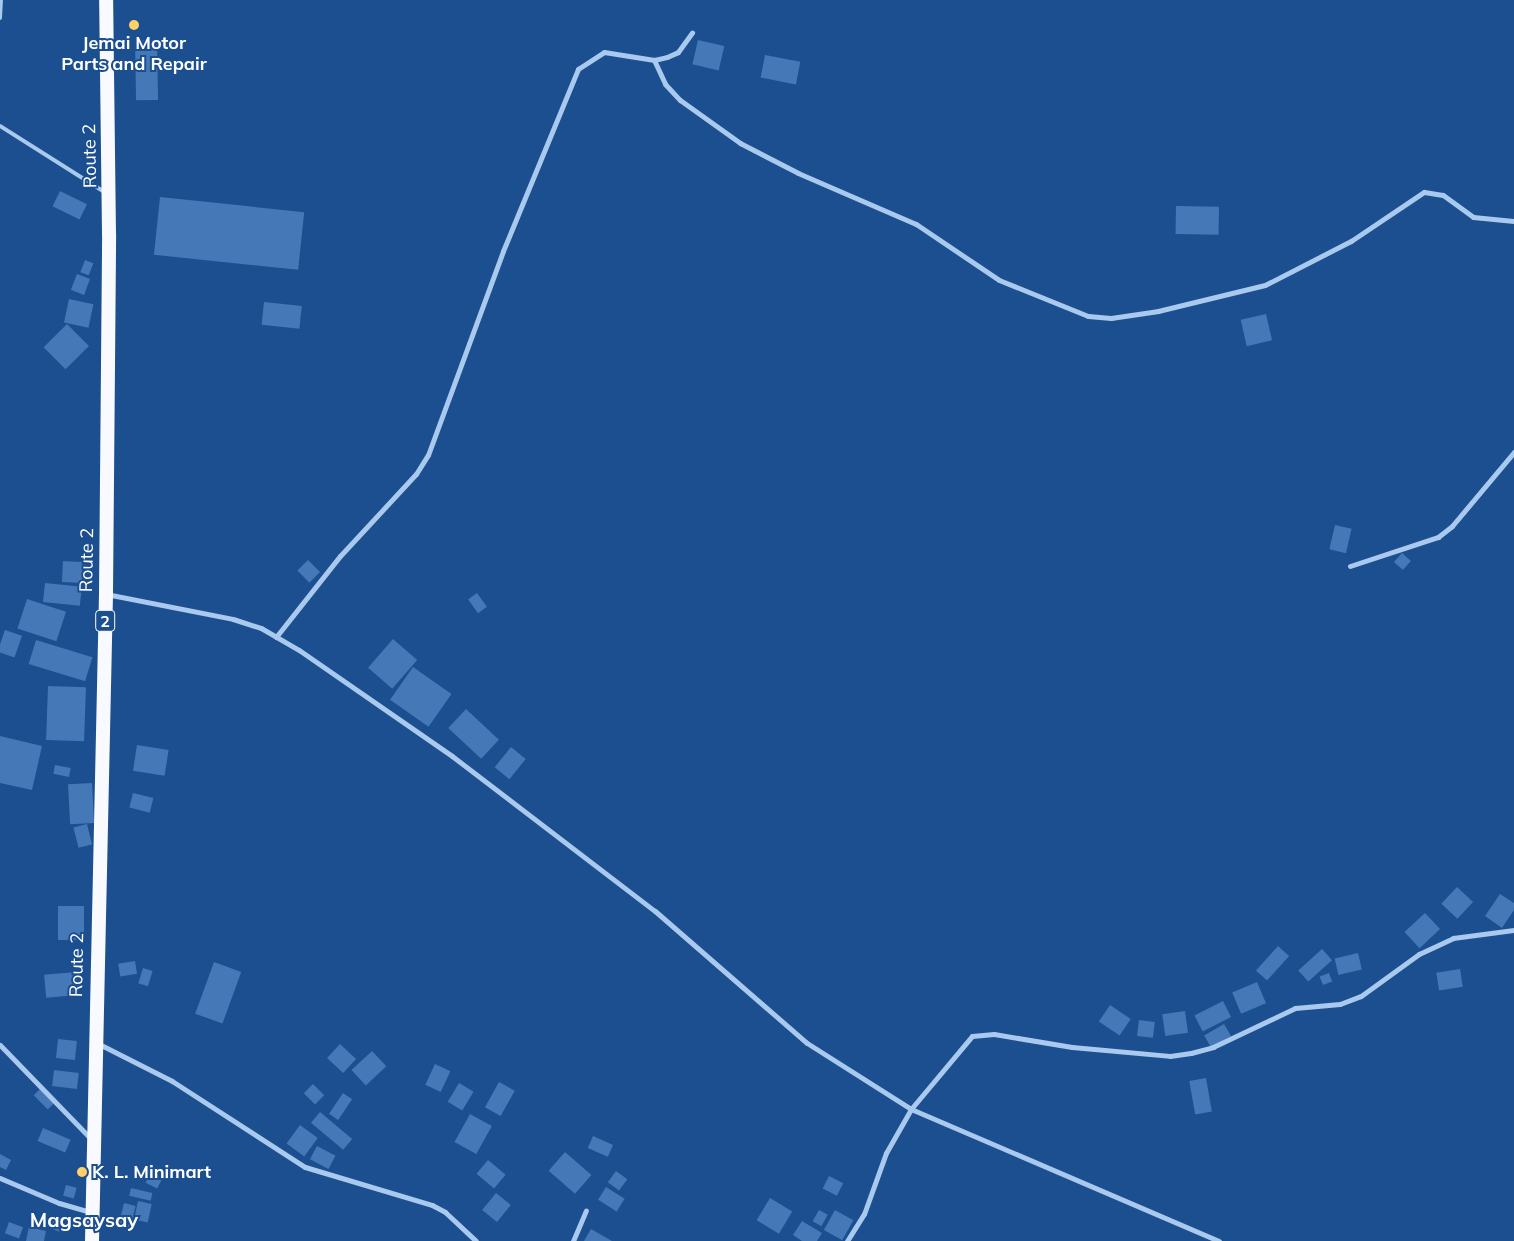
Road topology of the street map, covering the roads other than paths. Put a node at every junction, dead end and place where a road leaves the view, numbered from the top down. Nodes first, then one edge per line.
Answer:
1 (2, 0) edge
2 (106, 0) edge
3 (0, 18) edge
4 (692, 33) dead end
5 (654, 60) junction
6 (0, 126) edge
7 (109, 196) junction
8 (1514, 221) edge
9 (1514, 452) edge
10 (1350, 566) dead end
11 (106, 594) junction
12 (276, 637) junction
13 (1514, 930) edge
14 (94, 1042) junction
15 (0, 1045) edge
16 (911, 1109) junction
17 (94, 1143) junction
18 (0, 1178) edge
19 (586, 1211) dead end
20 (92, 1212) junction
21 (92, 1241) edge
22 (476, 1241) edge
23 (573, 1241) edge
24 (847, 1241) edge
25 (1220, 1241) edge

1 - 3 lane
2 - 7 highway, Route 2 / 2
4 - 5 street
5 - 8 street
5 - 12 street
6 - 7 lane
7 - 11 highway, Route 2 / 2
9 - 10 street
11 - 12 street
11 - 14 highway, Route 2 / 2
12 - 16 street
13 - 16 street
14 - 17 highway, Route 2 / 2
14 - 22 street
15 - 17 street
16 - 24 street
16 - 25 street
17 - 20 highway, Route 2 / 2
18 - 20 street
19 - 23 street
20 - 21 highway, Route 2 / 2

